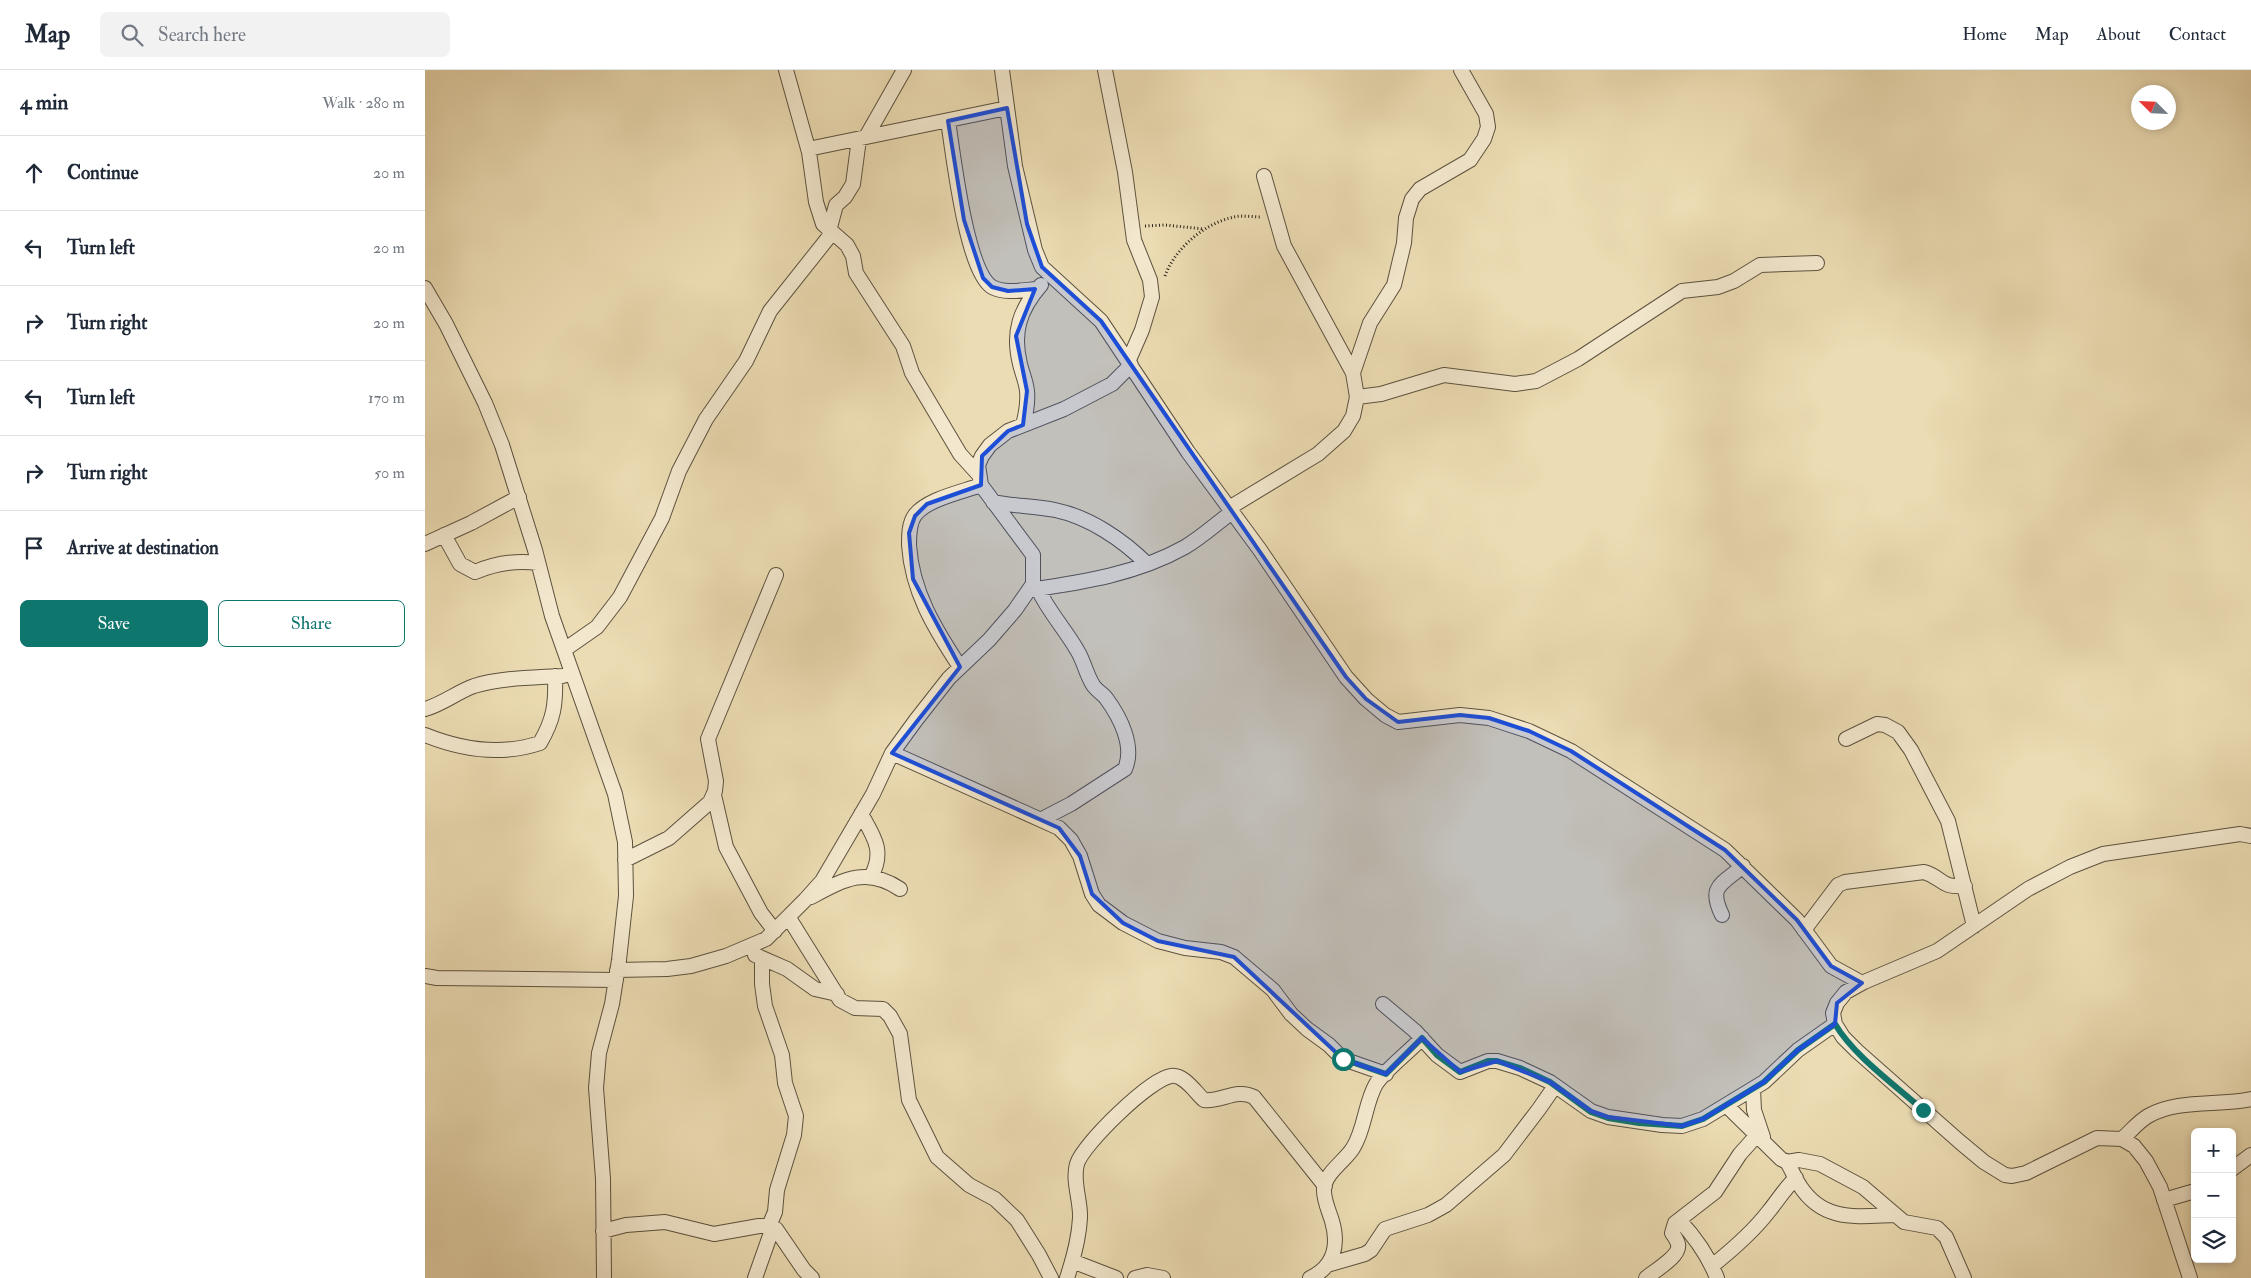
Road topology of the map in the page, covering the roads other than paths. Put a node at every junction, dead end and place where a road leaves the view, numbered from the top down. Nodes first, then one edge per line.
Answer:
1 (786, 70) edge
2 (904, 70) edge
3 (1001, 70) edge
4 (1105, 70) edge
5 (1461, 70) edge
6 (1007, 108) junction
7 (948, 121) junction
8 (863, 138) junction
9 (808, 149) junction
10 (1264, 176) dead end
11 (831, 232) junction
12 (1817, 263) dead end
13 (1050, 275) junction
14 (425, 288) edge
15 (1037, 289) junction
16 (1129, 364) junction
17 (1353, 373) junction
18 (1357, 397) junction
19 (1023, 425) junction
20 (980, 480) junction
21 (519, 497) junction
22 (993, 502) junction
23 (1230, 510) junction
24 (444, 535) junction
25 (425, 544) edge
26 (538, 563) junction
27 (1147, 564) junction
28 (776, 575) dead end
29 (1034, 589) junction
30 (564, 650) junction
31 (961, 667) junction
32 (555, 676) junction
33 (573, 676) junction
34 (425, 709) edge
35 (425, 735) edge
36 (1846, 739) dead end
37 (892, 753) junction
38 (714, 795) junction
39 (861, 814) junction
40 (1042, 819) junction
41 (2251, 836) edge
42 (625, 860) junction
43 (1743, 866) junction
44 (871, 877) junction
45 (1965, 886) junction
46 (900, 889) dead end
47 (805, 900) junction
48 (1722, 915) dead end
49 (789, 918) junction
50 (1974, 926) junction
51 (1804, 930) junction
52 (775, 931) junction
53 (742, 949) junction
54 (763, 958) junction
55 (616, 975) junction
56 (425, 976) edge
57 (1862, 983) junction
58 (837, 994) junction
59 (1383, 1004) dead end
60 (1835, 1024) junction
61 (1422, 1038) junction
62 (1386, 1074) junction
63 (1555, 1086) junction
64 (1753, 1089) junction
65 (2251, 1098) edge
66 (1727, 1106) junction
67 (1757, 1135) junction
68 (2122, 1140) junction
69 (1767, 1147) junction
70 (2250, 1161) edge
71 (1787, 1162) junction
72 (2236, 1167) edge
73 (1796, 1178) junction
74 (1325, 1186) junction
75 (2191, 1192) edge
76 (2165, 1200) junction
77 (1896, 1215) junction
78 (1679, 1220) junction
79 (771, 1226) junction
80 (603, 1231) junction
81 (1071, 1261) junction
82 (1715, 1272) edge
83 (1319, 1274) edge
84 (601, 1276) edge
85 (755, 1278) edge
86 (812, 1278) edge
87 (1051, 1278) edge
88 (1067, 1278) edge
89 (1116, 1278) edge
90 (1135, 1278) edge
91 (1163, 1278) edge
92 (1646, 1278) edge
93 (1964, 1278) edge
94 (2190, 1278) edge

1 - 9 street
2 - 8 street
3 - 6 street
4 - 16 street
5 - 17 street
6 - 7 street
6 - 13 street
7 - 8 street
7 - 15 street
8 - 9 street
8 - 11 street
9 - 11 street
10 - 17 street
11 - 20 street
11 - 30 street
12 - 18 street
13 - 15 street
13 - 16 street
14 - 21 street
15 - 19 street
16 - 19 street
16 - 23 street
17 - 18 street
18 - 23 street
19 - 20 street
20 - 22 street
20 - 31 street
21 - 24 street
21 - 26 street
22 - 27 street
22 - 29 street
23 - 27 street
23 - 43 street
24 - 25 street
24 - 26 street
26 - 30 street
27 - 29 street
28 - 38 street
29 - 31 street
29 - 40 street
30 - 33 street
31 - 37 street
32 - 33 street
32 - 34 street
32 - 35 street
33 - 42 street
36 - 45 street
37 - 39 street
37 - 40 street
38 - 42 street
38 - 52 street
39 - 44 street
39 - 47 street
40 - 62 street
41 - 50 street
42 - 55 street
43 - 48 street
43 - 51 street
44 - 46 street
44 - 47 street
45 - 50 street
45 - 51 street
47 - 49 street
49 - 52 street
49 - 58 street
50 - 57 street
51 - 57 street
52 - 53 street
53 - 54 street
53 - 55 street
54 - 58 street
54 - 79 street
55 - 56 street
55 - 80 street
57 - 60 street
58 - 87 street
59 - 61 street
60 - 64 street
60 - 68 street
61 - 62 street
61 - 63 street
62 - 74 street
63 - 66 street
63 - 83 street
64 - 66 street
64 - 69 street
65 - 68 street
66 - 67 street
67 - 69 street
67 - 78 street
68 - 76 street
69 - 71 street
70 - 72 street
71 - 73 street
71 - 77 street
73 - 77 street
73 - 82 street
74 - 81 street
74 - 83 street
75 - 76 street
76 - 94 street
77 - 93 street
78 - 82 street
78 - 92 street
79 - 80 street
79 - 85 street
79 - 86 street
80 - 84 street
81 - 88 street
81 - 89 street
90 - 91 street

